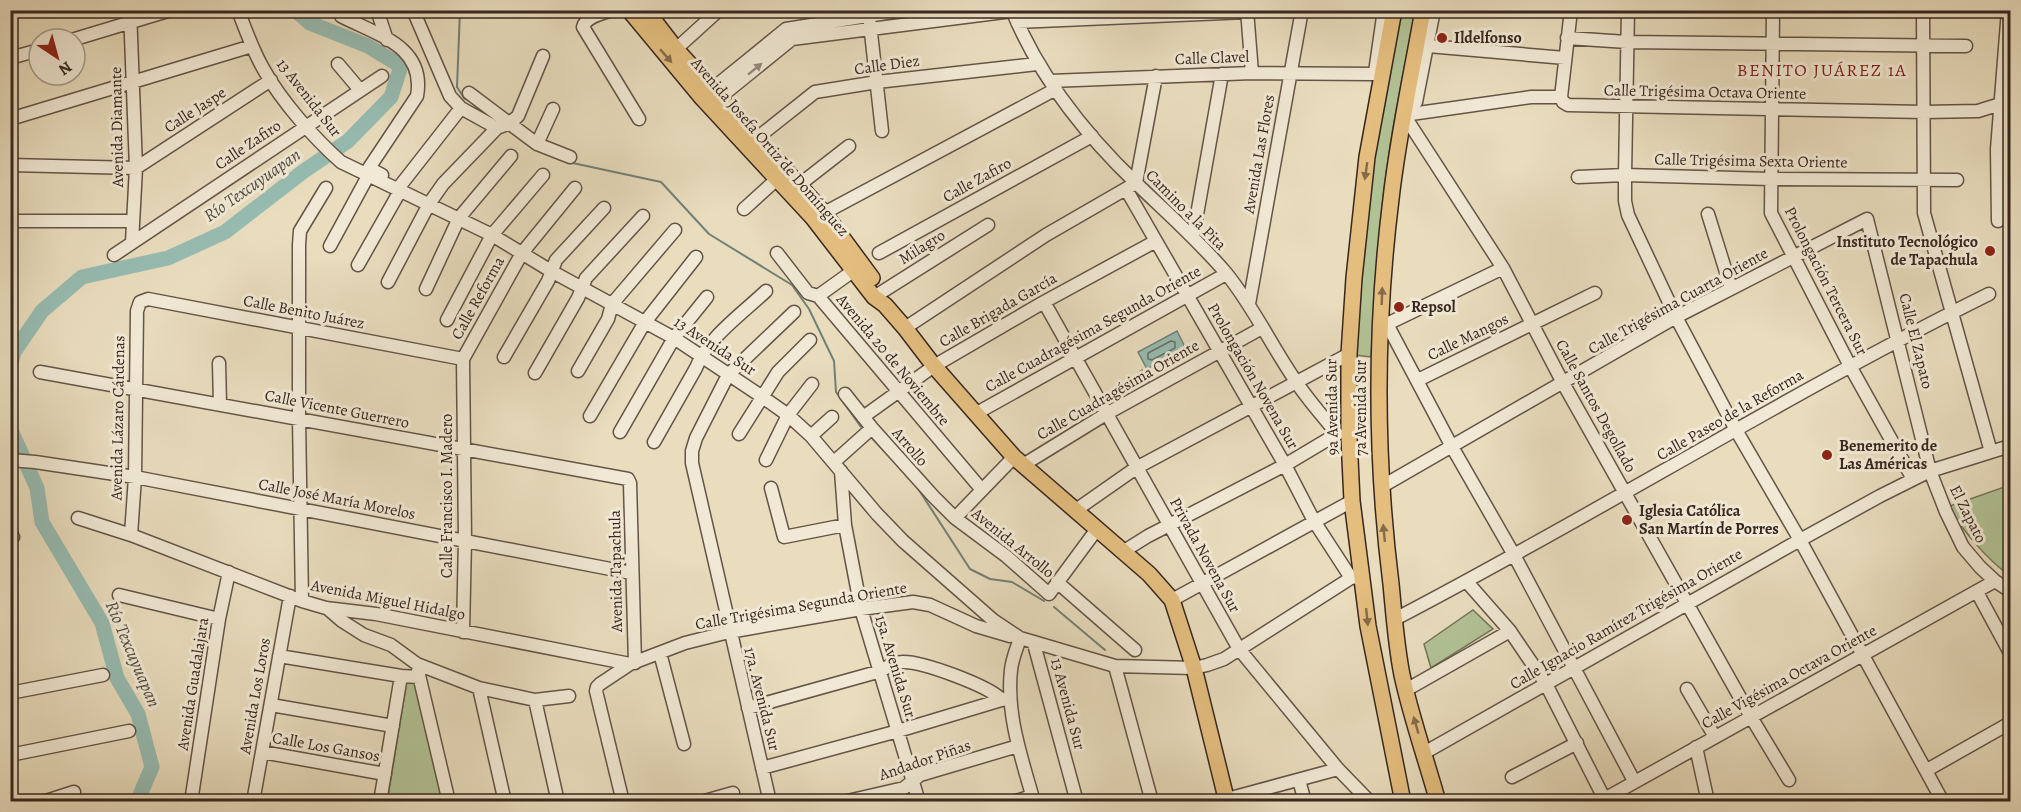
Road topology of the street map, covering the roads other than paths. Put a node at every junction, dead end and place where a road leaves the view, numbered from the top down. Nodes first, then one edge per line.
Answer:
1 (171, 10) edge
2 (238, 10) edge
3 (377, 10) edge
4 (413, 10) edge
5 (612, 10) edge
6 (629, 10) edge
7 (646, 10) edge
8 (719, 10) edge
9 (905, 10) edge
10 (1302, 10) edge
11 (1384, 10) edge
12 (1394, 10) edge
13 (1424, 10) edge
14 (1434, 10) edge
15 (1571, 10) edge
16 (1628, 10) edge
17 (1773, 10) edge
18 (1923, 10) edge
19 (2008, 10) edge
20 (1247, 11) edge
21 (340, 13) edge
22 (869, 13) edge
23 (1014, 15) edge
24 (130, 17) edge
25 (871, 29) junction
26 (87, 34) edge
27 (1567, 38) junction
28 (387, 40) junction
29 (1628, 42) junction
30 (1772, 44) junction
31 (252, 46) junction
32 (1428, 46) junction
33 (1923, 46) junction
34 (1966, 46) dead end
35 (676, 49) junction
36 (27, 53) edge
37 (2008, 53) edge
38 (543, 56) dead end
39 (10, 58) edge
40 (1565, 58) junction
41 (338, 64) dead end
42 (1037, 64) junction
43 (1291, 72) junction
44 (1252, 73) junction
45 (1222, 74) junction
46 (1375, 74) junction
47 (382, 76) dead end
48 (1156, 76) junction
49 (271, 80) junction
50 (877, 82) junction
51 (133, 83) junction
52 (1054, 85) junction
53 (360, 90) junction
54 (469, 93) dead end
55 (711, 97) junction
56 (1561, 97) junction
57 (2005, 103) edge
58 (1625, 107) junction
59 (461, 108) junction
60 (553, 109) dead end
61 (1772, 110) junction
62 (1924, 112) junction
63 (1404, 115) junction
64 (639, 118) dead end
65 (10, 119) edge
66 (510, 123) junction
67 (307, 126) junction
68 (497, 128) junction
69 (882, 131) dead end
70 (1092, 136) junction
71 (1371, 136) junction
72 (757, 138) junction
73 (537, 144) junction
74 (849, 146) dead end
75 (1997, 149) junction
76 (2010, 150) edge
77 (511, 156) dead end
78 (570, 157) dead end
79 (10, 165) edge
80 (136, 168) junction
81 (369, 172) junction
82 (543, 175) dead end
83 (1625, 175) junction
84 (1578, 177) dead end
85 (777, 179) junction
86 (1770, 179) junction
87 (1924, 179) junction
88 (1957, 180) dead end
89 (799, 184) junction
90 (1131, 186) junction
91 (326, 188) dead end
92 (400, 188) junction
93 (575, 188) dead end
94 (2010, 190) edge
95 (1997, 191) junction
96 (429, 204) junction
97 (604, 208) dead end
98 (744, 208) dead end
99 (824, 213) junction
100 (1708, 214) dead end
101 (643, 216) dead end
102 (459, 218) junction
103 (1867, 219) joint
104 (10, 221) edge
105 (133, 221) junction
106 (1998, 221) dead end
107 (988, 225) dead end
108 (675, 230) dead end
109 (492, 235) junction
110 (1193, 237) junction
111 (1156, 241) junction
112 (132, 242) junction
113 (330, 246) dead end
114 (522, 253) junction
115 (777, 253) dead end
116 (879, 253) dead end
117 (114, 255) dead end
118 (1794, 256) junction
119 (696, 257) dead end
120 (358, 265) dead end
121 (1503, 268) junction
122 (551, 271) junction
123 (853, 271) junction
124 (1226, 274) junction
125 (388, 282) dead end
126 (581, 288) junction
127 (1731, 288) junction
128 (426, 289) dead end
129 (766, 291) dead end
130 (1595, 293) dead end
131 (1989, 294) dead end
132 (1188, 295) junction
133 (818, 296) junction
134 (707, 297) dead end
135 (880, 298) junction
136 (140, 302) joint
137 (1044, 302) junction
138 (612, 304) junction
139 (1249, 304) junction
140 (795, 312) dead end
141 (1951, 313) junction
142 (1676, 317) junction
143 (447, 320) dead end
144 (645, 322) junction
145 (1384, 323) junction
146 (1533, 324) junction
147 (298, 328) junction
148 (905, 328) junction
149 (1262, 328) junction
150 (674, 338) junction
151 (1899, 339) junction
152 (810, 340) dead end
153 (1220, 351) junction
154 (1349, 354) junction
155 (701, 356) junction
156 (504, 357) dead end
157 (463, 359) junction
158 (1075, 359) junction
159 (219, 363) dead end
160 (934, 366) junction
161 (1850, 366) junction
162 (578, 370) dead end
163 (40, 372) dead end
164 (535, 373) dead end
165 (728, 375) junction
166 (1418, 380) junction
167 (1296, 382) junction
168 (1563, 383) junction
169 (812, 384) dead end
170 (135, 388) junction
171 (897, 392) junction
172 (845, 394) dead end
173 (761, 396) junction
174 (220, 404) junction
175 (1250, 406) junction
176 (975, 414) junction
177 (1106, 414) junction
178 (788, 415) junction
179 (590, 416) dead end
180 (832, 417) dead end
181 (863, 417) junction
182 (299, 418) junction
183 (872, 428) junction
184 (1736, 430) junction
185 (620, 432) dead end
186 (739, 434) dead end
187 (811, 436) junction
188 (1343, 436) junction
189 (654, 442) dead end
190 (1451, 445) junction
191 (2010, 446) edge
192 (463, 450) junction
193 (1991, 452) junction
194 (10, 460) edge
195 (766, 460) dead end
196 (1018, 461) junction
197 (1285, 465) junction
198 (837, 467) junction
199 (1136, 468) junction
200 (1930, 471) junction
201 (135, 477) junction
202 (628, 479) joint
203 (1913, 479) junction
204 (1381, 487) junction
205 (771, 488) dead end
206 (982, 490) junction
207 (1626, 493) junction
208 (1352, 501) junction
209 (300, 509) junction
210 (1076, 510) junction
211 (78, 518) dead end
212 (955, 518) junction
213 (1314, 521) junction
214 (845, 525) junction
215 (1171, 526) junction
216 (1097, 529) junction
217 (131, 535) junction
218 (465, 540) junction
219 (1800, 540) junction
220 (1124, 551) junction
221 (1514, 555) junction
222 (229, 572) junction
223 (631, 573) junction
224 (1356, 577) junction
225 (1995, 581) junction
226 (1057, 582) junction
227 (1467, 582) junction
228 (1202, 583) junction
229 (2010, 591) edge
230 (1977, 592) junction
231 (119, 595) dead end
232 (290, 596) junction
233 (1172, 600) junction
234 (302, 601) junction
235 (1686, 604) junction
236 (326, 608) junction
237 (861, 609) junction
238 (219, 619) junction
239 (1395, 619) junction
240 (1510, 631) junction
241 (463, 632) junction
242 (729, 632) junction
243 (1020, 639) junction
244 (1034, 644) junction
245 (1239, 649) junction
246 (1135, 650) dead end
247 (660, 653) junction
248 (2010, 653) edge
249 (1862, 654) junction
250 (279, 656) junction
251 (633, 663) junction
252 (417, 664) junction
253 (1116, 666) junction
254 (1194, 668) junction
255 (1574, 668) junction
256 (881, 671) junction
257 (103, 675) dead end
258 (401, 676) junction
259 (419, 677) junction
260 (1546, 684) junction
261 (479, 688) junction
262 (1687, 689) dead end
263 (1406, 690) junction
264 (10, 693) edge
265 (569, 696) dead end
266 (1006, 699) junction
267 (535, 700) junction
268 (271, 705) junction
269 (748, 708) junction
270 (1751, 717) junction
271 (2010, 723) edge
272 (393, 726) junction
273 (129, 731) dead end
274 (898, 731) junction
275 (1715, 737) junction
276 (1577, 743) junction
277 (684, 744) dead end
278 (1018, 746) junction
279 (1696, 747) junction
280 (262, 752) junction
281 (1424, 753) junction
282 (10, 755) edge
283 (762, 768) junction
284 (1338, 769) junction
285 (1927, 770) junction
286 (385, 774) junction
287 (1512, 777) dead end
288 (1299, 780) junction
289 (1789, 780) dead end
290 (912, 781) junction
291 (1634, 781) junction
292 (74, 792) dead end
293 (733, 793) dead end
294 (1033, 799) edge
295 (1603, 800) edge
296 (44, 801) edge
297 (191, 801) edge
298 (253, 801) edge
299 (380, 801) edge
300 (449, 801) edge
301 (505, 801) edge
302 (558, 801) edge
303 (621, 801) edge
304 (701, 801) edge
305 (770, 801) edge
306 (843, 801) edge
307 (919, 801) edge
308 (1013, 801) edge
309 (1077, 801) edge
310 (1152, 801) edge
311 (1223, 801) edge
312 (1305, 801) edge
313 (1370, 801) edge
314 (1403, 801) edge
315 (1438, 801) edge
316 (1708, 801) edge
317 (1944, 801) edge

1 - 24 street
2 - 31 street, 13 Avenida Sur
3 - 28 street
4 - 59 street
5 - 64 street
6 -> 55 main road, Avenida Josefa Ortiz de Domínguez
7 - 35 main road, Avenida Josefa Ortiz de Domínguez
8 - 35 street
9 - 22 street
10 - 43 street, Avenida Las Flores
11 - 46 street
12 - 71 main road, 9a Avenida Sur
13 - 63 main road, 7a Avenida Sur
14 - 32 street
15 - 27 street
16 - 29 street
17 - 30 street, Prolongación Tercera Sur
18 - 33 street
19 - 37 street
20 - 23 street
20 - 44 street
21 - 28 street
22 - 25 street
22 - 55 street
23 - 25 street
23 - 42 street, Camino a la Pita
24 - 26 street
24 - 51 street, Avenida Diamante
25 - 50 street
55 -> 25 street
27 - 29 street
27 - 40 street
28 - 81 street
29 - 30 street
29 - 58 street
30 - 33 street
30 - 61 street, Prolongación Tercera Sur
31 - 49 street, 13 Avenida Sur
31 - 51 street
32 - 40 street
32 - 63 street
33 - 34 street
33 - 62 street
35 - 55 main road, Avenida Josefa Ortiz de Domínguez
36 - 39 street
37 - 57 street
38 - 66 street
40 - 56 street
41 - 53 street
42 - 50 street, Calle Diez
42 - 52 street, Camino a la Pita
43 - 44 street, Calle Clavel
43 - 46 street, Calle Clavel
43 - 139 street, Avenida Las Flores
44 - 45 street, Calle Clavel
45 - 48 street, Calle Clavel
45 - 110 street
46 - 71 street
47 - 53 street, Calle Zafiro
48 - 52 street, Calle Clavel
48 - 90 street
49 - 67 street, 13 Avenida Sur
49 - 80 street, Calle Jaspe
50 - 69 street
50 - 72 street, Calle Diez
51 - 65 street
51 - 80 street, Avenida Diamante
52 - 70 street, Camino a la Pita
52 - 99 street
53 - 67 street, Calle Zafiro
54 - 66 street
55 - 72 main road, Avenida Josefa Ortiz de Domínguez
55 - 85 main road, Avenida Josefa Ortiz de Domínguez
56 - 58 street, Calle Trigésima Octava Oriente
56 - 63 street, Calle Trigésima Octava Oriente
57 - 62 street, Calle Trigésima Octava Oriente
57 - 75 street
58 - 61 street, Calle Trigésima Octava Oriente
58 - 83 street
59 - 68 street
59 - 92 street
60 - 73 street
61 - 62 street, Calle Trigésima Octava Oriente
61 - 86 street, Prolongación Tercera Sur
62 - 87 street
63 - 121 street, Calle Santos Degollado
145 -> 63 main road, 7a Avenida Sur
66 - 68 street
66 - 73 street
67 - 81 street, 13 Avenida Sur
67 - 112 street, Calle Zafiro
68 - 96 street
70 - 90 street, Camino a la Pita
70 - 116 street, Calle Zafiro
71 -> 154 main road, 9a Avenida Sur
72 - 89 main road, Avenida Josefa Ortiz de Domínguez
73 - 78 street
74 - 89 street
75 - 76 street
75 - 95 street
77 - 102 street
79 - 80 street
80 - 105 street, Avenida Diamante
81 - 92 street, 13 Avenida Sur
81 - 113 street
82 - 109 street
83 - 84 street, Calle Trigésima Sexta Oriente
83 - 86 street, Calle Trigésima Sexta Oriente
83 - 142 street
85 - 98 street
85 - 123 main road, Avenida Josefa Ortiz de Domínguez
86 - 87 street, Calle Trigésima Sexta Oriente
86 - 118 street, Prolongación Tercera Sur
87 - 88 street, Calle Trigésima Sexta Oriente
87 - 141 street
89 - 99 main road, Avenida Josefa Ortiz de Domínguez
90 - 110 street, Camino a la Pita
90 - 111 street, Prolongación Novena Sur
90 - 148 street
91 - 147 street
92 - 96 street, 13 Avenida Sur
92 - 120 street
93 - 114 street, Calle Reforma
94 - 95 street
95 - 106 street
96 - 102 street, 13 Avenida Sur
96 - 125 street
97 - 122 street
99 - 135 main road, Avenida Josefa Ortiz de Domínguez
100 - 127 street
101 - 126 street
102 - 109 street, 13 Avenida Sur
102 - 128 street
103 - 118 street, Calle Trigésima Cuarta Oriente
103 - 151 street, Calle El Zapato
104 - 105 street
105 - 112 street, Avenida Diamante
107 - 135 street, Milagro
108 - 138 street
109 - 114 street, 13 Avenida Sur
109 - 143 street
110 - 124 street, Camino a la Pita
111 - 132 street, Prolongación Novena Sur
111 - 137 street, Calle Brigada García
112 - 117 street, Calle Zafiro
114 - 122 street, 13 Avenida Sur
114 - 157 street, Calle Reforma
115 - 133 street, Avenida 20 de Noviembre
118 - 127 street, Calle Trigésima Cuarta Oriente
118 - 161 street, Prolongación Tercera Sur
119 - 144 street
121 - 145 street
121 - 146 street, Calle Santos Degollado
122 - 126 street, 13 Avenida Sur
122 - 156 street
123 - 133 street
123 - 135 main road, Avenida Josefa Ortiz de Domínguez
124 - 132 street, Calle Cuadragésima Segunda Oriente
124 - 139 street, Camino a la Pita
126 - 138 street, 13 Avenida Sur
126 - 164 street
127 - 142 street, Calle Trigésima Cuarta Oriente
129 - 155 street
130 - 146 street, Calle Mangos
131 - 141 street, Calle Paseo de la Reforma
132 - 153 street, Prolongación Novena Sur
132 - 158 street, Calle Cuadragésima Segunda Oriente
133 - 171 street, Avenida 20 de Noviembre
134 - 150 street
135 - 148 main road, Avenida Josefa Ortiz de Domínguez
136 - 147 street, Calle Benito Juárez
136 - 170 street, Avenida Lázaro Cárdenas
137 - 158 street, Privada Novena Sur
137 - 160 street, Calle Brigada García
138 - 144 street, 13 Avenida Sur
138 - 162 street
139 - 149 street, Camino a la Pita
140 - 165 street
141 - 151 street, Calle Paseo de la Reforma
141 - 193 street
142 - 168 street, Calle Trigésima Cuarta Oriente
142 - 184 street
144 - 150 street, 13 Avenida Sur
144 - 179 street
145 - 166 street
145 - 204 main road, 7a Avenida Sur
146 - 166 street, Calle Mangos
146 - 168 street, Calle Santos Degollado
147 - 157 street, Calle Benito Juárez
147 - 182 street
148 - 160 main road, Avenida Josefa Ortiz de Domínguez
149 - 153 street, Calle Cuadragésima Oriente
149 - 167 street, Camino a la Pita
150 - 155 street, 13 Avenida Sur
150 - 185 street
151 - 161 street, Calle Paseo de la Reforma
151 - 200 street, Calle El Zapato
152 - 173 street
153 - 175 street, Prolongación Novena Sur
153 - 177 street, Calle Cuadragésima Oriente
154 - 167 street
154 - 188 main road, 9a Avenida Sur
155 - 165 street, 13 Avenida Sur
155 - 189 street
157 - 192 street, Calle Francisco I. Madero
158 - 176 street, Calle Cuadragésima Segunda Oriente
158 - 177 street, Privada Novena Sur
159 - 174 street
160 - 171 street, Calle Brigada García
160 - 176 main road, Avenida Josefa Ortiz de Domínguez
161 - 184 street, Calle Paseo de la Reforma
161 - 203 street, Prolongación Tercera Sur
163 - 170 street, Calle Vicente Guerrero
165 - 173 street, 13 Avenida Sur
165 - 242 street, 17a. Avenida Sur
166 - 190 street
167 - 175 street
167 - 188 street, Camino a la Pita
168 - 190 street, Calle Trigésima Cuarta Oriente
168 - 207 street, Calle Santos Degollado
169 - 178 street
170 - 174 street, Calle Vicente Guerrero
170 - 201 street, Avenida Lázaro Cárdenas
171 - 181 street, Calle Brigada García
171 - 206 street, Avenida 20 de Noviembre
172 - 181 street, Arrollo
173 - 178 street, 13 Avenida Sur
173 - 186 street
174 - 182 street, Calle Vicente Guerrero
175 - 197 street, Prolongación Novena Sur
175 - 199 street
176 - 196 main road, Avenida Josefa Ortiz de Domínguez
177 - 196 street, Calle Cuadragésima Oriente
177 - 199 street, Privada Novena Sur
178 - 187 street, 13 Avenida Sur
178 - 195 street
180 - 187 street
181 - 183 street, Arrollo
182 - 192 street, Calle Vicente Guerrero
182 - 209 street
183 - 198 street
183 - 212 street, Arrollo
184 - 207 street, Calle Paseo de la Reforma
184 - 219 street
187 - 198 street, 13 Avenida Sur
188 - 197 street
188 - 208 main road, 9a Avenida Sur
190 - 204 street, Calle Trigésima Cuarta Oriente
190 - 221 street
191 - 193 street, Calle Ignacio Ramírez Trigésima Oriente
192 - 202 street, Calle Vicente Guerrero
192 - 218 street, Calle Francisco I. Madero
193 - 200 street, Calle Ignacio Ramírez Trigésima Oriente
194 - 201 street, Calle José María Morelos
196 - 206 street, Calle Cuadragésima Oriente
196 - 210 main road, Avenida Josefa Ortiz de Domínguez
197 - 213 street, Prolongación Novena Sur
197 - 215 street
198 - 214 street, 15a. Avenida Sur.
198 - 243 street, 13 Avenida Sur
199 - 210 street
199 - 215 street, Privada Novena Sur
200 - 203 street, Calle Ignacio Ramírez Trigésima Oriente
200 - 225 street, El Zapato
201 - 209 street, Calle José María Morelos
201 - 217 street, Avenida Lázaro Cárdenas
202 - 223 street, Avenida Tapachula
203 - 219 street, Calle Ignacio Ramírez Trigésima Oriente
239 -> 204 main road, 7a Avenida Sur
205 - 214 street
206 - 212 street, Calle Cuadragésima Oriente
207 - 221 street, Calle Paseo de la Reforma
207 - 235 street, Calle Santos Degollado
208 - 213 street
208 - 224 main road, 9a Avenida Sur
209 - 218 street, Calle José María Morelos
209 - 234 street
210 - 216 main road, Avenida Josefa Ortiz de Domínguez
211 - 217 street, Avenida Miguel Hidalgo
212 - 226 street, Avenida Arrollo
213 - 224 street, Prolongación Novena Sur
213 - 228 street
214 - 237 street, 15a. Avenida Sur.
215 - 220 street
215 - 228 street, Privada Novena Sur
216 - 220 main road, Avenida Josefa Ortiz de Domínguez
216 - 226 street
217 - 222 street, Avenida Miguel Hidalgo
218 - 223 street, Calle José María Morelos
218 - 241 street, Calle Francisco I. Madero
219 - 235 street, Calle Ignacio Ramírez Trigésima Oriente
219 - 249 street
220 - 233 main road, Avenida Josefa Ortiz de Domínguez
221 - 227 street, Calle Paseo de la Reforma
221 - 255 street
222 - 232 street, Avenida Miguel Hidalgo
222 - 238 street, Avenida Guadalajara
223 - 251 street, Avenida Tapachula
224 - 245 street
224 -> 314 main road, 9a Avenida Sur
225 - 229 street, El Zapato
225 - 230 street, Calle Vigésima Octava Oriente
226 - 246 street
227 - 239 street, Calle Paseo de la Reforma
227 - 240 street
228 - 233 street
228 - 245 street, Privada Novena Sur
230 - 248 street
230 - 249 street, Calle Vigésima Octava Oriente
231 - 238 street
232 - 234 street, Avenida Miguel Hidalgo
232 - 250 street, Avenida Los Loros
233 - 254 main road, Avenida Josefa Ortiz de Domínguez
234 - 236 street, Avenida Miguel Hidalgo
235 - 255 street, Calle Ignacio Ramírez Trigésima Oriente
235 - 270 street, Calle Santos Degollado
236 - 241 street, Avenida Miguel Hidalgo
236 - 252 street
237 - 242 street, Calle Trigésima Segunda Oriente
237 - 243 street, Calle Trigésima Segunda Oriente
237 - 256 street, 15a. Avenida Sur.
238 - 297 street, Avenida Guadalajara
239 - 263 main road, 7a Avenida Sur
240 - 260 street
240 - 263 street
241 - 251 street, Avenida Miguel Hidalgo
242 - 247 street, Calle Trigésima Segunda Oriente
242 - 269 street, 17a. Avenida Sur
243 - 244 street, 13 Avenida Sur
243 - 266 street
244 - 253 street
244 - 309 street, 13 Avenida Sur
245 - 254 street
245 - 284 street, Privada Novena Sur
247 - 251 street, Calle Trigésima Segunda Oriente
247 - 277 street
249 - 270 street, Calle Vigésima Octava Oriente
249 - 285 street
250 - 258 street
250 - 268 street, Avenida Los Loros
251 - 303 street, Calle Trigésima Segunda Oriente
252 - 259 street
252 - 261 street
253 - 254 street
253 - 310 street
254 - 311 main road, Avenida Josefa Ortiz de Domínguez
255 - 260 street, Calle Ignacio Ramírez Trigésima Oriente
255 - 291 street
256 - 266 street
256 - 269 street
256 - 274 street, 15a. Avenida Sur.
257 - 264 street
258 - 259 street
258 - 272 street
259 - 300 street
260 - 276 street
260 - 281 street, Calle Ignacio Ramírez Trigésima Oriente
261 - 267 street
261 - 301 street
262 - 275 street
281 -> 263 main road, 7a Avenida Sur
265 - 267 street
266 - 274 street
266 - 278 street
267 - 302 street
268 - 272 street
268 - 280 street, Avenida Los Loros
269 - 283 street, 17a. Avenida Sur
270 - 275 street, Calle Vigésima Octava Oriente
270 - 289 street, Calle Santos Degollado
271 - 285 street
272 - 286 street
273 - 282 street
274 - 283 street
274 - 290 street, 15a. Avenida Sur.
275 - 279 street, Calle Vigésima Octava Oriente
276 - 287 street
276 - 295 street
278 - 290 street, Andador Piñas
278 - 294 street
279 - 291 street, Calle Vigésima Octava Oriente
279 - 316 street
280 - 286 street, Calle Los Gansos
280 - 298 street, Avenida Los Loros
281 - 315 main road, 7a Avenida Sur
283 - 305 street, 17a. Avenida Sur
284 - 288 street
284 - 313 street, Privada Novena Sur
285 - 317 street
286 - 299 street
288 - 311 street
288 - 312 street
290 - 306 street, Andador Piñas
290 - 307 street, 15a. Avenida Sur.
291 - 295 street, Calle Vigésima Octava Oriente
292 - 296 street
293 - 304 street
294 - 308 street

